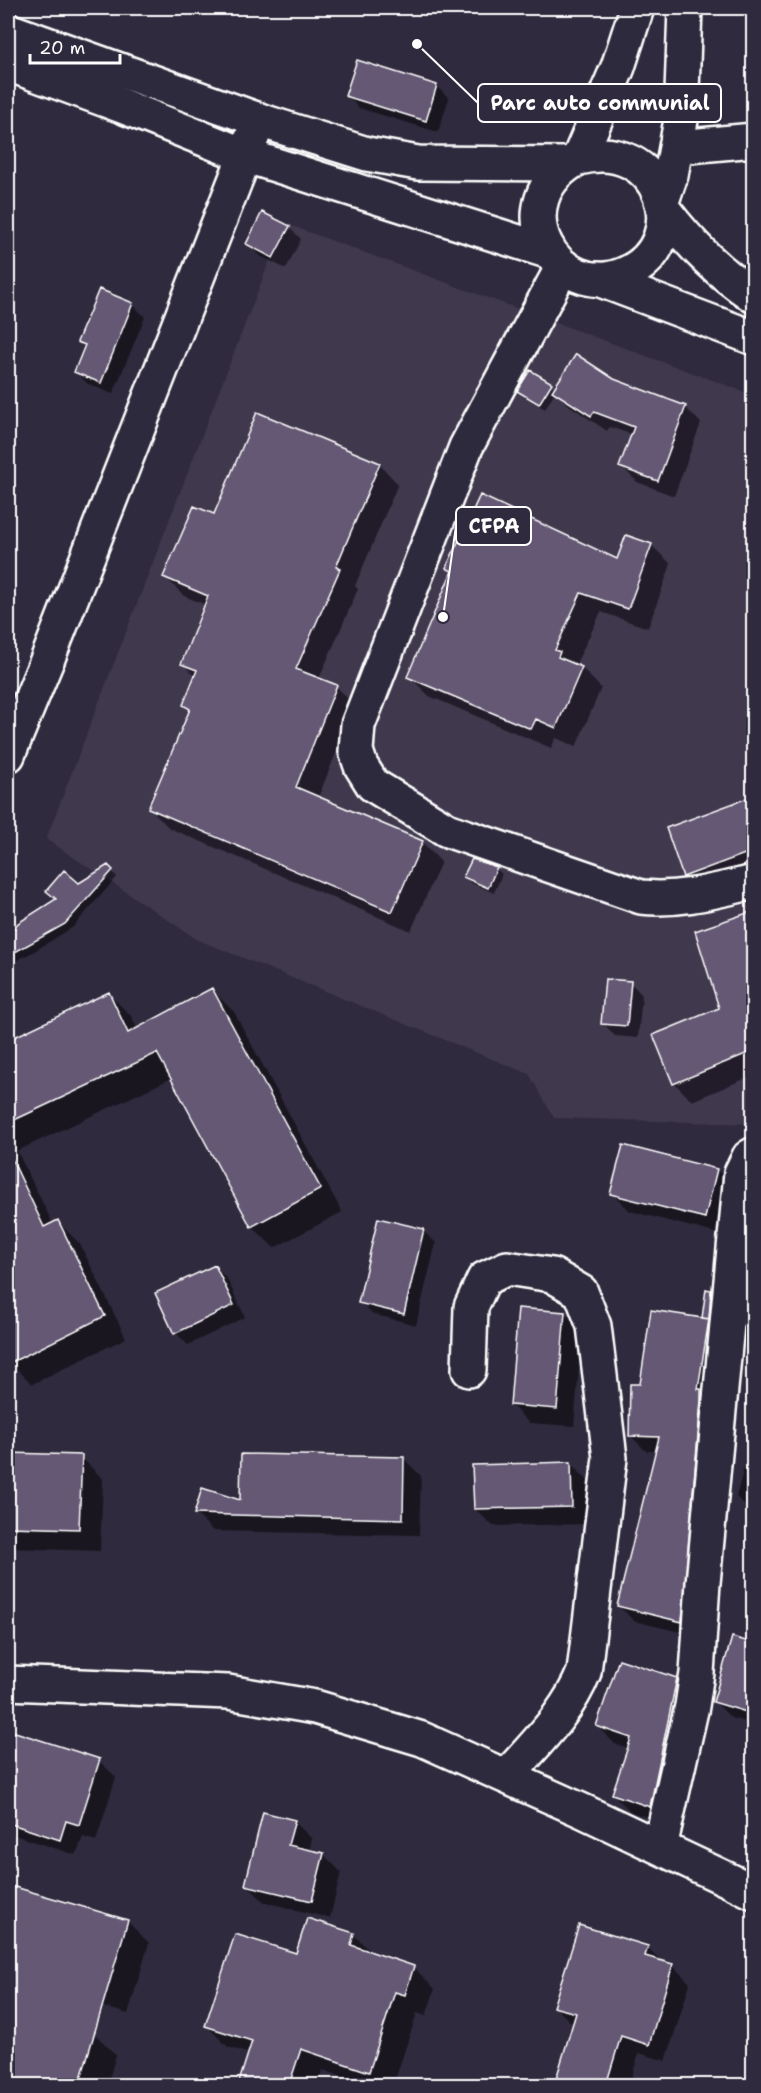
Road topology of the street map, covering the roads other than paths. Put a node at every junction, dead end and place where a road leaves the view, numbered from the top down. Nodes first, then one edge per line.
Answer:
1 (637, 8) edge
2 (685, 8) edge
3 (8, 30) edge
4 (8, 64) edge
5 (259, 120) junction
6 (753, 140) edge
7 (678, 147) junction
8 (244, 155) junction
9 (572, 161) junction
10 (663, 206) junction
11 (556, 259) junction
12 (598, 279) junction
13 (753, 296) edge
14 (753, 338) edge
15 (8, 755) edge
16 (753, 882) edge
17 (753, 1154) edge
18 (469, 1370) dead end
19 (8, 1683) edge
20 (507, 1776) junction
21 (660, 1847) junction
22 (753, 1892) edge

1 - 9 street
2 - 7 street
3 - 5 street
4 - 8 street
5 - 8 street
5 - 9 street
6 - 7 street
7 - 10 street
8 - 11 street
8 - 15 street
9 - 10 street
9 - 11 street
10 - 12 street
10 - 13 street
11 - 12 street
11 - 16 street
12 - 14 street
17 - 21 street
18 - 20 street
19 - 20 street
20 - 21 street
21 - 22 street

